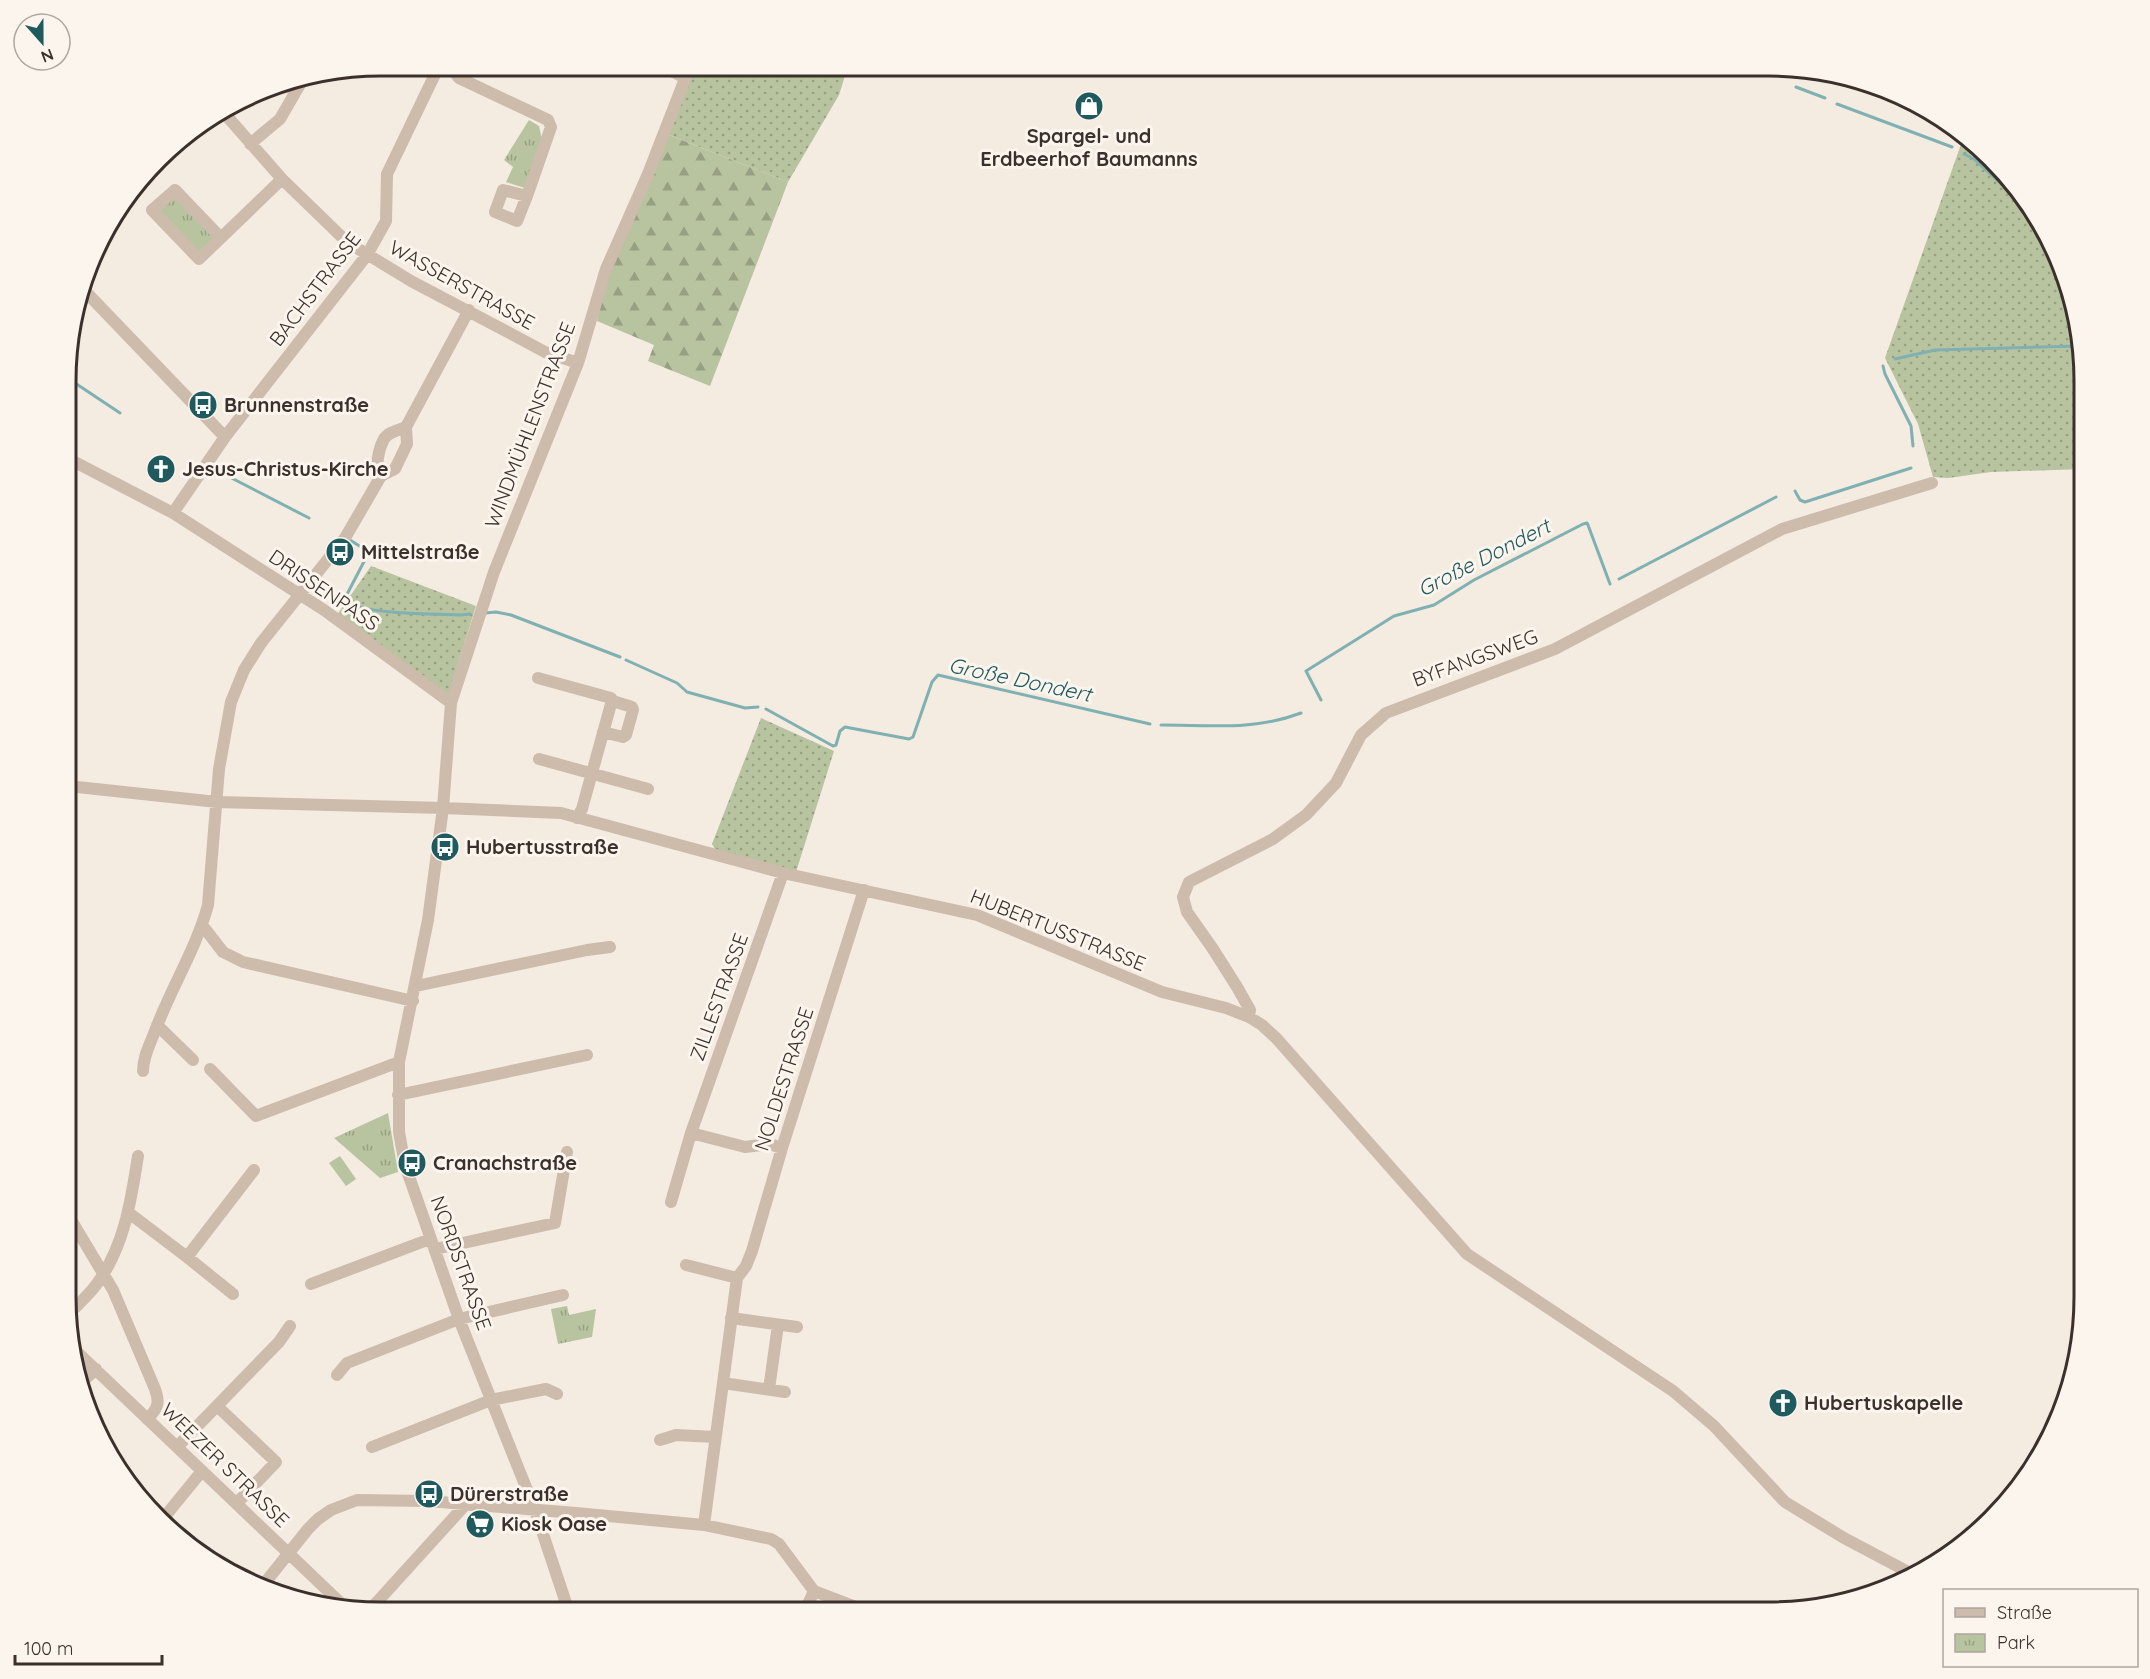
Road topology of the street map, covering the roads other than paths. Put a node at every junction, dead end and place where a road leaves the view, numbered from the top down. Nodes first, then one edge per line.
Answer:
1 (434, 76) edge
2 (686, 76) edge
3 (459, 78) joint
4 (431, 82) junction
5 (297, 89) edge
6 (228, 118) edge
7 (250, 144) junction
8 (282, 179) junction
9 (528, 196) dead end
10 (220, 237) junction
11 (368, 255) junction
12 (89, 296) edge
13 (468, 310) junction
14 (578, 363) junction
15 (405, 427) junction
16 (225, 437) junction
17 (76, 463) edge
18 (381, 476) junction
19 (1932, 483) dead end
20 (172, 513) junction
21 (300, 596) junction
22 (538, 678) dead end
23 (614, 702) junction
24 (451, 703) junction
25 (603, 732) junction
26 (538, 759) dead end
27 (591, 774) junction
28 (76, 787) edge
29 (648, 789) dead end
30 (217, 802) junction
31 (443, 808) junction
32 (577, 818) junction
33 (783, 873) junction
34 (864, 890) junction
35 (202, 925) junction
36 (610, 947) dead end
37 (416, 986) junction
38 (1237, 987) junction
39 (413, 1001) junction
40 (1226, 1008) junction
41 (1249, 1017) junction
42 (157, 1025) junction
43 (587, 1055) dead end
44 (193, 1060) dead end
45 (399, 1062) junction
46 (210, 1069) dead end
47 (143, 1071) dead end
48 (398, 1095) junction
49 (691, 1133) junction
50 (782, 1148) junction
51 (567, 1152) dead end
52 (138, 1156) dead end
53 (254, 1170) dead end
54 (671, 1202) dead end
55 (129, 1213) junction
56 (76, 1227) edge
57 (433, 1244) junction
58 (187, 1257) junction
59 (686, 1265) dead end
60 (104, 1272) junction
61 (737, 1278) junction
62 (311, 1284) dead end
63 (233, 1294) dead end
64 (562, 1295) dead end
65 (76, 1306) edge
66 (731, 1318) junction
67 (459, 1319) junction
68 (778, 1325) junction
69 (290, 1326) dead end
70 (798, 1327) dead end
71 (82, 1356) edge
72 (96, 1369) junction
73 (337, 1375) dead end
74 (87, 1377) edge
75 (723, 1383) junction
76 (769, 1389) junction
77 (785, 1392) dead end
78 (557, 1394) dead end
79 (492, 1400) junction
80 (217, 1406) junction
81 (147, 1419) junction
82 (715, 1437) junction
83 (660, 1440) dead end
84 (177, 1447) junction
85 (372, 1447) dead end
86 (202, 1471) junction
87 (237, 1503) junction
88 (466, 1504) junction
89 (535, 1510) junction
90 (167, 1514) edge
91 (704, 1526) junction
92 (288, 1553) junction
93 (1905, 1570) edge
94 (267, 1580) edge
95 (814, 1591) junction
96 (337, 1599) edge
97 (377, 1602) edge
98 (566, 1602) edge
99 (809, 1602) edge
100 (843, 1602) edge

1 - 4 street, BACHSTRASSE
2 - 14 street, WINDMÜHLENSTRASSE
3 - 4 street
3 - 9 street
4 - 11 street, BACHSTRASSE
5 - 7 street
6 - 7 street, WASSERSTRASSE
7 - 8 street, WASSERSTRASSE
8 - 10 street
8 - 11 street, WASSERSTRASSE
10 - 10 street
11 - 13 street, WASSERSTRASSE
11 - 16 street, BACHSTRASSE
12 - 16 street
13 - 14 street, WASSERSTRASSE
13 - 15 street
14 - 24 street, WINDMÜHLENSTRASSE
15 - 18 street
15 - 18 street
16 - 20 street, BACHSTRASSE
17 - 20 street, DRISSENPASS
18 - 21 street
19 - 38 street, BYFANGSWEG
20 - 21 street, DRISSENPASS
21 - 24 street, DRISSENPASS
21 - 30 street
22 - 23 street
23 - 25 street
23 - 25 street
24 - 31 street, WINDMÜHLENSTRASSE
25 - 27 street
26 - 27 street
27 - 29 street
27 - 32 street
28 - 30 street, HUBERTUSSTRASSE
30 - 31 street, HUBERTUSSTRASSE
30 - 35 street
31 - 32 street, HUBERTUSSTRASSE
31 - 37 street, NORDSTRASSE
32 - 33 street, HUBERTUSSTRASSE
33 - 34 street, HUBERTUSSTRASSE
33 - 49 street, ZILLESTRASSE
34 - 40 street, HUBERTUSSTRASSE
34 - 50 street, NOLDESTRASSE
35 - 39 street
35 - 42 street
36 - 37 street
37 - 39 street, NORDSTRASSE
38 - 40 street
38 - 41 street, BYFANGSWEG
39 - 45 street, NORDSTRASSE
40 - 41 street, HUBERTUSSTRASSE
41 - 93 street, HUBERTUSSTRASSE
42 - 44 street
42 - 47 street
43 - 48 street
45 - 46 street
45 - 48 street, NORDSTRASSE
48 - 57 street, NORDSTRASSE
49 - 50 street
49 - 54 street, ZILLESTRASSE
50 - 61 street, NOLDESTRASSE
51 - 57 street
52 - 55 street
53 - 58 street
55 - 58 street
55 - 60 street
56 - 60 street
57 - 62 street
57 - 67 street, NORDSTRASSE
58 - 63 street
59 - 61 street
60 - 65 street
60 - 81 street
61 - 66 street, NOLDESTRASSE
64 - 67 street
66 - 68 street
66 - 75 street, NOLDESTRASSE
67 - 73 street
67 - 79 street, NORDSTRASSE
68 - 70 street
68 - 76 street
69 - 80 street
71 - 72 street, WEEZER STRASSE
72 - 74 street
72 - 81 street, WEEZER STRASSE
75 - 76 street
75 - 82 street, NOLDESTRASSE
76 - 77 street
78 - 79 street
79 - 85 street
79 - 89 street, NORDSTRASSE
80 - 84 street
80 - 87 street
81 - 84 street, WEEZER STRASSE
82 - 83 street
82 - 91 street, NOLDESTRASSE
84 - 86 street, WEEZER STRASSE
86 - 87 street, WEEZER STRASSE
86 - 90 street
87 - 92 street, WEEZER STRASSE
88 - 89 street
88 - 92 street
88 - 97 street
89 - 91 street
89 - 98 street, NORDSTRASSE
91 - 95 street
92 - 94 street
92 - 96 street, WEEZER STRASSE
95 - 99 street
95 - 100 street

